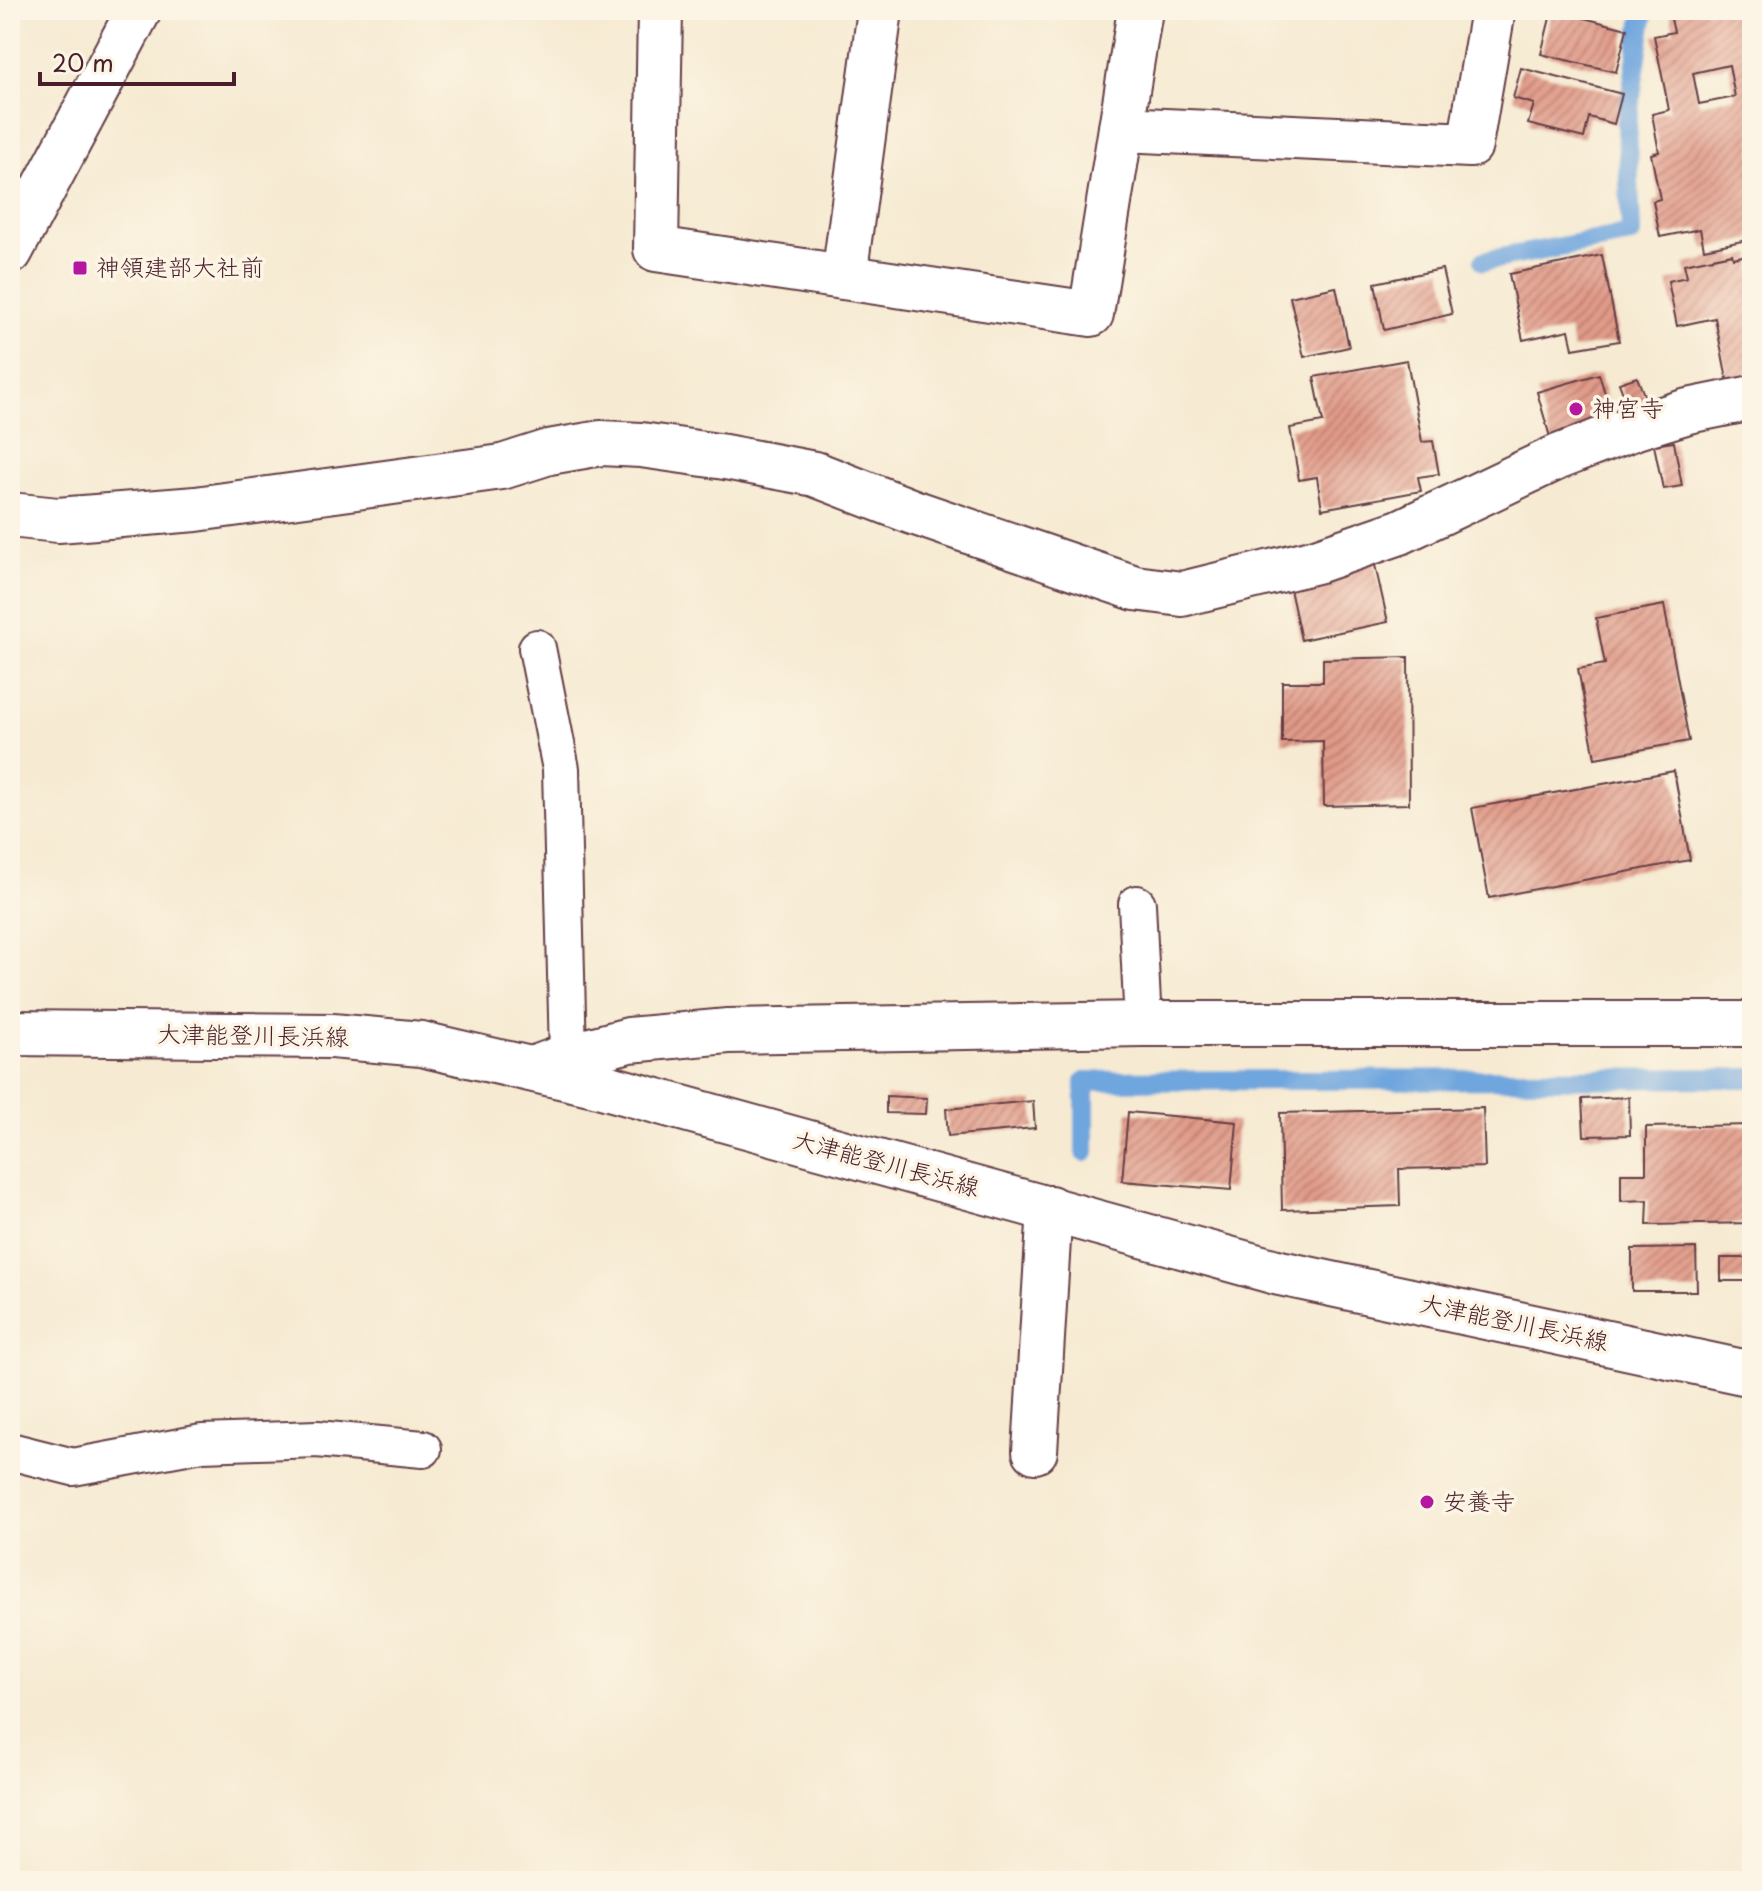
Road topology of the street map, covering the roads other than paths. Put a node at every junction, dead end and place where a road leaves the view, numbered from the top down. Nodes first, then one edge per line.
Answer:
1 (139, 10) edge
2 (660, 10) edge
3 (880, 10) edge
4 (1140, 10) edge
5 (1493, 10) edge
6 (1121, 129) junction
7 (10, 252) edge
8 (844, 277) junction
9 (1752, 398) edge
10 (10, 515) edge
11 (537, 648) dead end
12 (1137, 904) dead end
13 (1143, 1024) junction
14 (1752, 1024) edge
15 (10, 1033) edge
16 (550, 1062) junction
17 (1050, 1208) junction
18 (1752, 1374) edge
19 (423, 1449) dead end
20 (10, 1451) edge
21 (1035, 1451) dead end

1 - 7 street
2 - 8 street
3 - 8 street
4 - 6 street
5 - 6 street
6 - 8 street
9 - 10 street
11 - 16 lane
12 - 13 lane
13 - 14 street
13 - 16 street
15 - 16 street, 大津能登川長浜線
16 - 17 street, 大津能登川長浜線
17 - 18 street, 大津能登川長浜線
17 - 21 street
19 - 20 lane

